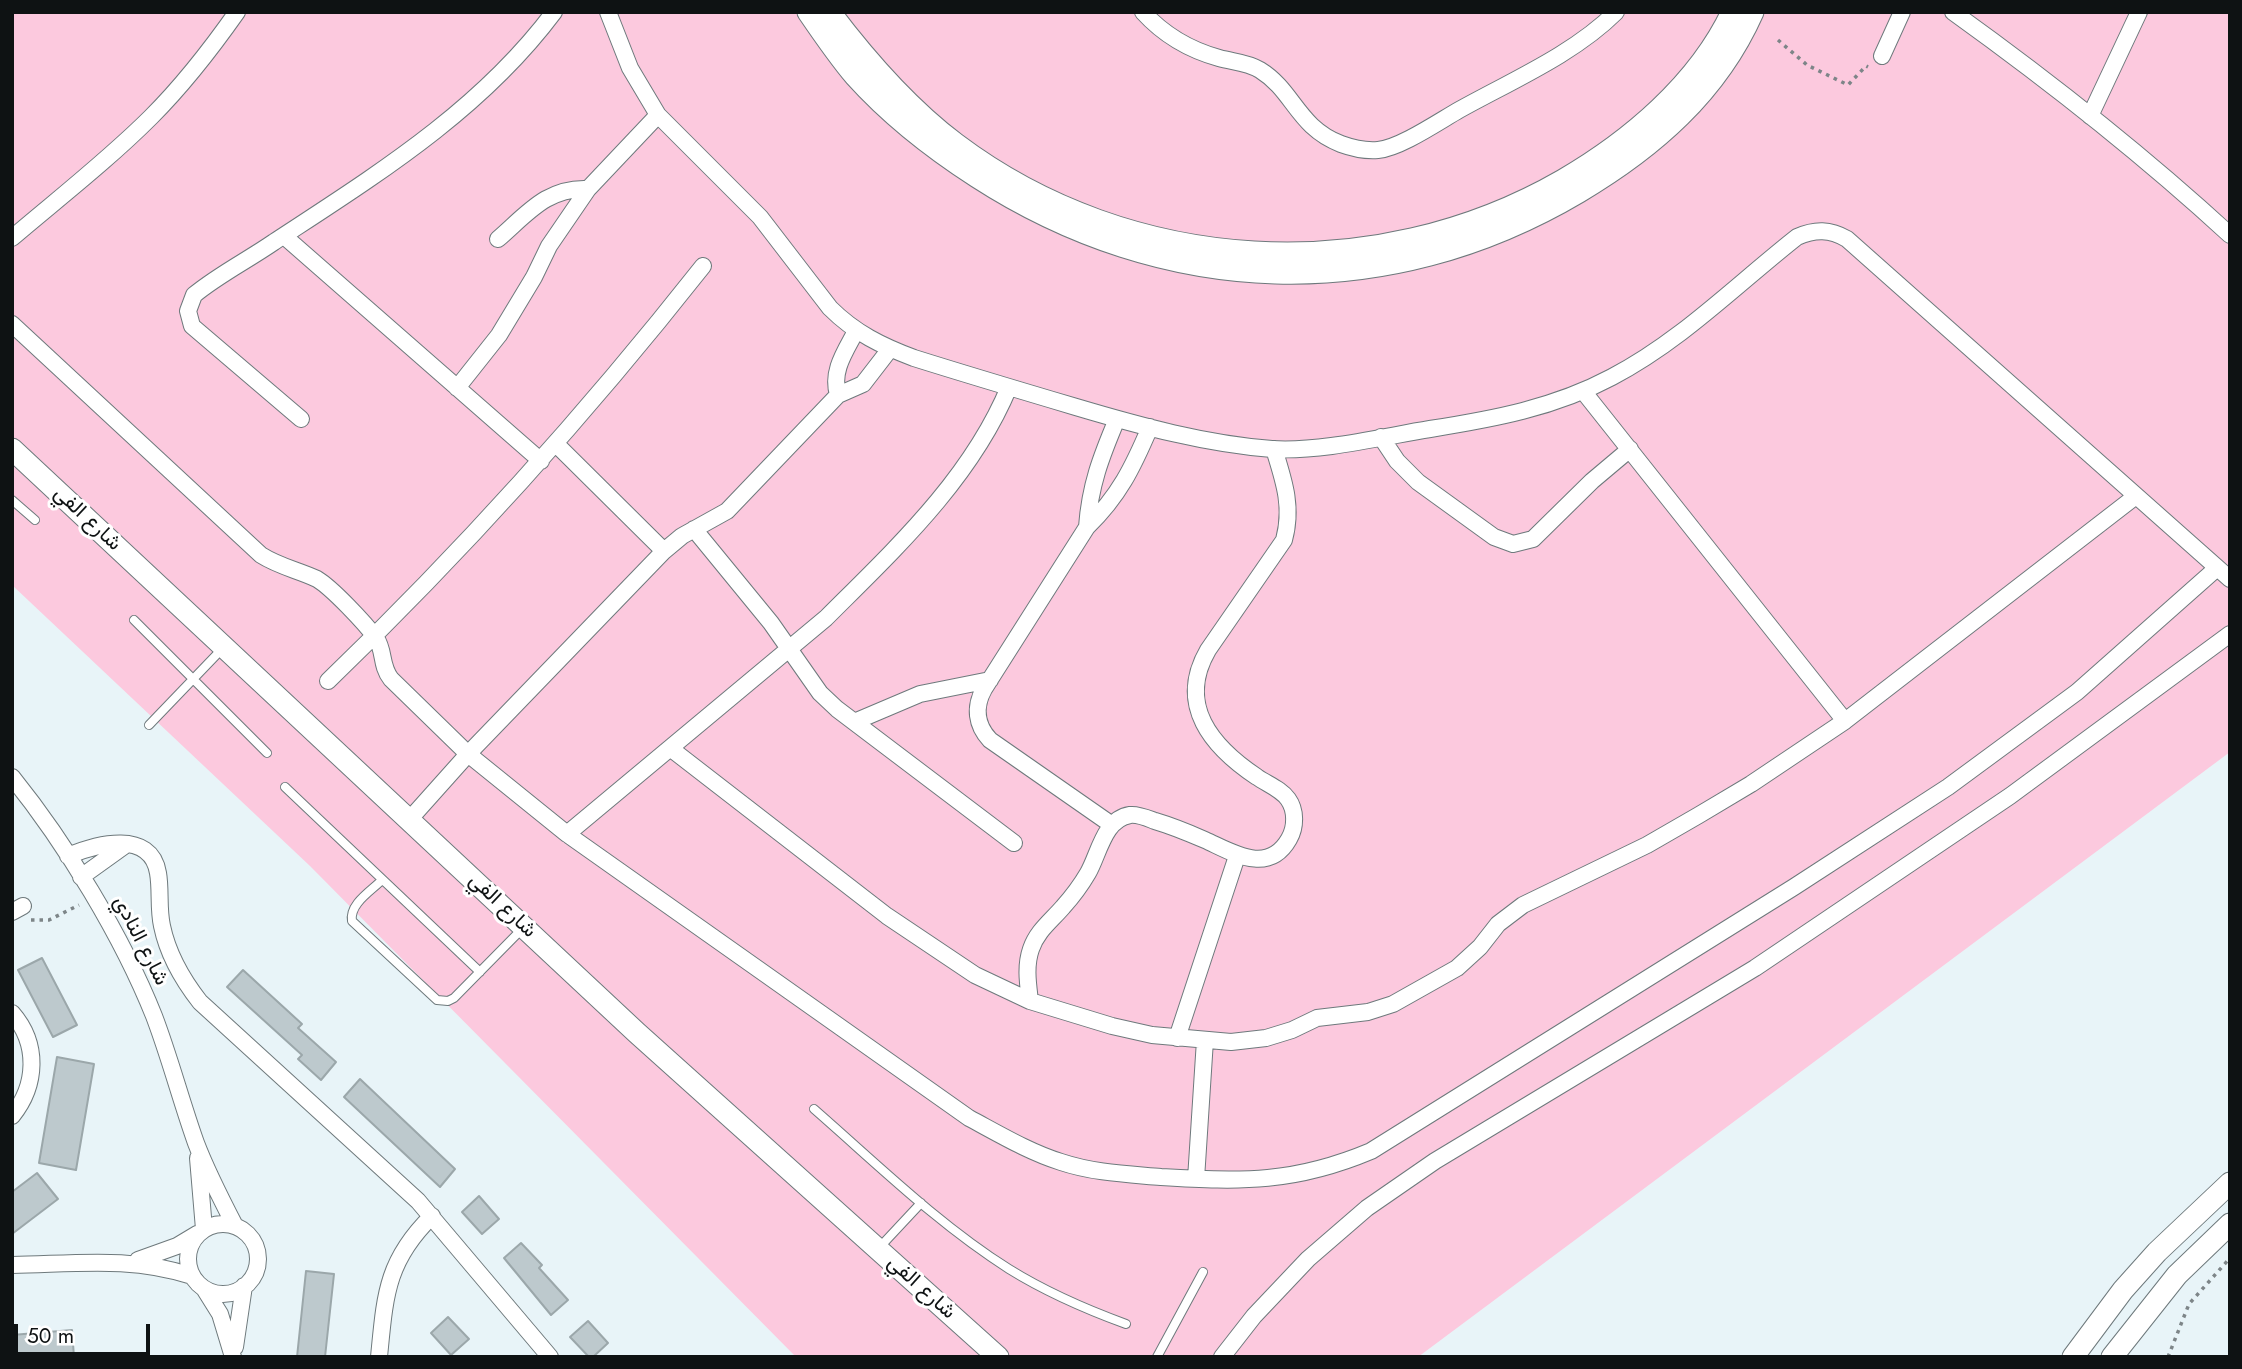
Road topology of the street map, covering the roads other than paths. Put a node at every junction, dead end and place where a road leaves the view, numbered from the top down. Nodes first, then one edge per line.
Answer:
1 (237, 12) edge
2 (554, 12) edge
3 (608, 12) edge
4 (808, 12) edge
5 (830, 12) edge
6 (1143, 12) edge
7 (1616, 12) edge
8 (1732, 12) edge
9 (1753, 12) edge
10 (1902, 12) edge
11 (1953, 12) edge
12 (2139, 12) edge
13 (1882, 57) road end
14 (658, 115) junction
15 (2090, 116) junction
16 (588, 189) junction
17 (2230, 235) edge
18 (284, 236) junction
19 (12, 238) edge
20 (498, 239) dead end
21 (703, 266) dead end
22 (12, 324) edge
23 (856, 331) junction
24 (890, 349) junction
25 (1009, 387) junction
26 (457, 388) junction
27 (1583, 391) junction
28 (838, 395) junction
29 (301, 419) dead end
30 (1117, 419) junction
31 (1150, 427) junction
32 (1381, 437) junction
33 (556, 444) junction
34 (12, 449) edge
35 (1274, 449) junction
36 (1630, 449) junction
37 (541, 461) junction
38 (2136, 496) junction
39 (12, 500) edge
40 (35, 520) dead end
41 (1087, 527) junction
42 (694, 529) junction
43 (664, 551) junction
44 (2217, 568) junction
45 (2230, 579) edge
46 (134, 620) dead end
47 (2230, 634) edge
48 (375, 636) junction
49 (223, 647) junction
50 (789, 648) junction
51 (193, 679) junction
52 (990, 680) junction
53 (328, 681) dead end
54 (1844, 720) junction
55 (854, 722) junction
56 (149, 725) dead end
57 (670, 748) junction
58 (267, 753) dead end
59 (468, 754) junction
60 (12, 777) edge
61 (285, 787) dead end
62 (409, 820) junction
63 (1112, 825) junction
64 (567, 834) junction
65 (129, 843) junction
66 (1014, 843) dead end
67 (68, 856) junction
68 (1237, 856) junction
69 (81, 877) junction
70 (382, 880) junction
71 (524, 927) junction
72 (480, 972) junction
73 (1030, 1002) junction
74 (12, 1013) edge
75 (1177, 1038) junction
76 (1205, 1040) junction
77 (814, 1109) dead end
78 (12, 1116) edge
79 (196, 1142) junction
80 (1196, 1179) junction
81 (2230, 1183) edge
82 (921, 1203) junction
83 (432, 1216) junction
84 (2230, 1224) edge
85 (235, 1226) junction
86 (201, 1231) junction
87 (878, 1249) junction
88 (129, 1262) junction
89 (12, 1265) edge
90 (1203, 1272) dead end
91 (192, 1276) junction
92 (244, 1286) junction
93 (205, 1290) junction
94 (1126, 1324) dead end
95 (234, 1357) edge
96 (379, 1357) edge
97 (550, 1357) edge
98 (998, 1357) edge
99 (1157, 1357) edge
100 (1223, 1357) edge
101 (2073, 1357) edge
102 (2112, 1357) edge

1 - 19 street
2 - 18 street
3 - 14 street
4 - 9 street
5 - 8 street
6 - 7 street
10 - 13 street
11 - 15 street
12 - 15 street
14 - 16 street
14 - 23 street
15 - 17 street
16 - 20 street
16 - 26 street
18 - 26 street
18 - 29 street
21 - 33 street
22 - 48 street
23 - 24 street
23 - 28 street
24 - 25 street
24 - 28 street
25 - 30 street
25 - 50 street
26 - 37 street
27 - 32 street
27 - 36 street
27 - 38 street
28 - 42 street
30 - 31 street
30 - 41 street
31 - 35 street
31 - 41 street
32 - 35 street
32 - 36 street
33 - 37 street
33 - 43 street
34 - 49 street, شارع الفي
35 - 68 street
36 - 54 street
37 - 48 street
38 - 44 street
38 - 54 street
39 - 40 lane
41 - 52 street
42 - 43 street
42 - 50 street
43 - 59 street
44 - 45 street
44 - 80 street
46 - 51 lane
47 - 100 street
48 - 53 street
48 - 59 street
49 - 51 lane
49 - 62 street, شارع الفي
50 - 55 street
50 - 57 street
51 - 56 lane
51 - 58 lane
52 - 55 street
52 - 63 street
54 - 76 street
55 - 66 street
57 - 64 street
57 - 73 street
59 - 62 street
59 - 64 street
60 - 67 street, شارع النادي
61 - 70 lane
62 - 71 street, شارع الفي
63 - 68 street
63 - 73 street
64 - 80 street
65 - 67 street
65 - 69 street
65 - 83 street
67 - 69 street, شارع النادي
68 - 75 street
69 - 79 street, شارع النادي
70 - 72 lane
70 - 72 lane
71 - 72 lane
71 - 87 street, شارع الفي
73 - 75 street
74 - 78 street
75 - 76 street
76 - 80 street
77 - 82 lane
79 - 85 street, شارع النادي
79 - 86 street, شارع النادي
81 - 101 street
82 - 87 lane
82 - 94 lane
83 - 96 street
83 - 97 street
84 - 102 street
85 - 86 street
85 - 92 street
86 - 88 street
86 - 91 street
87 - 98 street, شارع الفي
88 - 89 street
88 - 91 street
90 - 99 lane
91 - 93 street
92 - 93 street
92 - 95 street
93 - 95 street

